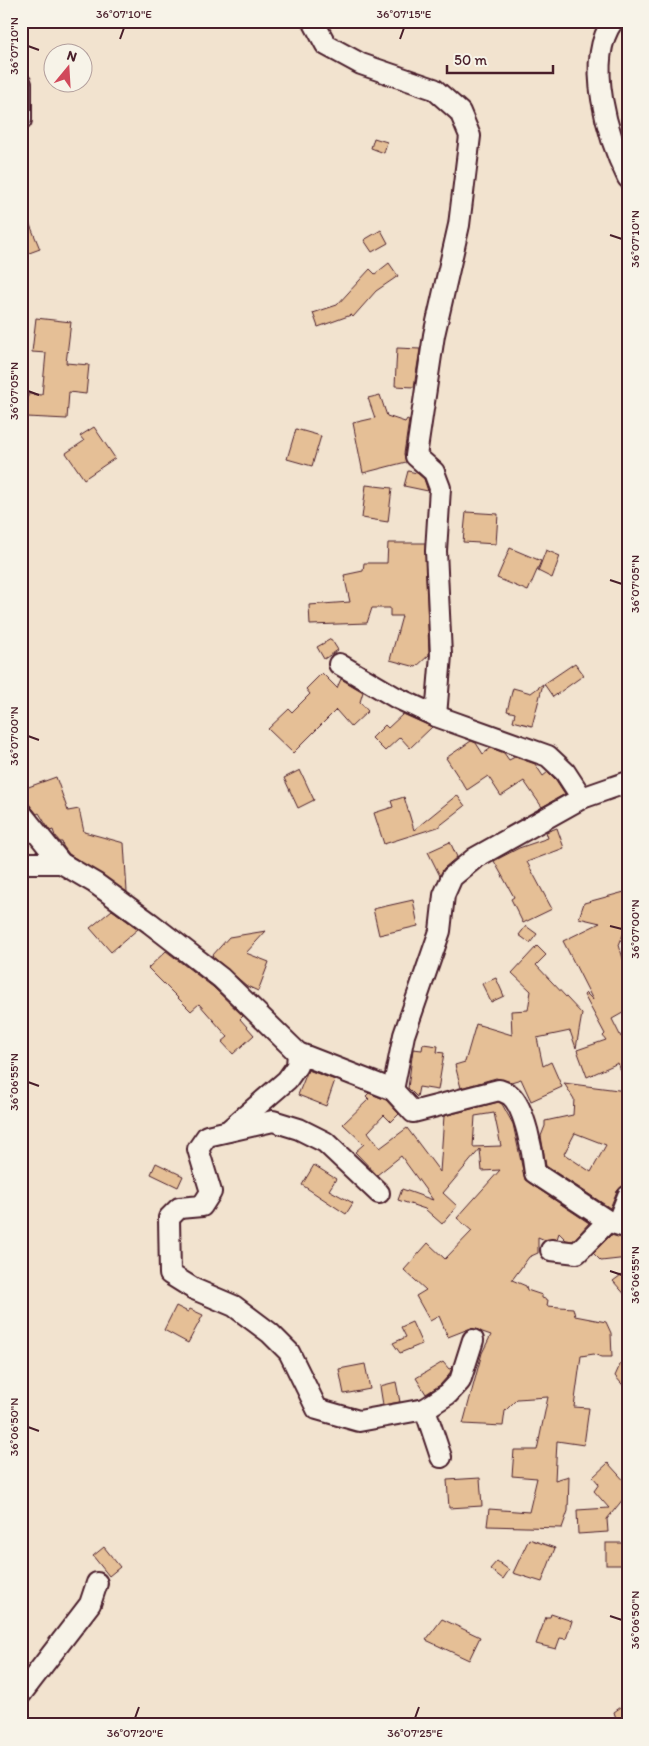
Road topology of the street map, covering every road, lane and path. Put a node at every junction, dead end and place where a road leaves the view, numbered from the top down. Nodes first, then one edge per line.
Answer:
1 (313, 21) edge
2 (612, 21) edge
3 (21, 84) edge
4 (21, 120) edge
5 (628, 178) edge
6 (339, 664) dead end
7 (436, 716) junction
8 (628, 782) edge
9 (582, 798) junction
10 (21, 813) edge
11 (21, 863) edge
12 (61, 863) junction
13 (298, 1053) junction
14 (393, 1090) junction
15 (228, 1132) junction
16 (379, 1193) dead end
17 (628, 1196) edge
18 (618, 1225) edge
19 (551, 1250) dead end
20 (473, 1340) dead end
21 (425, 1409) junction
22 (441, 1457) dead end
23 (97, 1583) dead end
24 (21, 1694) edge

1 - 7 street
2 - 5 street
3 - 4 street
6 - 7 street
7 - 9 street
8 - 9 street
9 - 14 street
10 - 12 street
11 - 12 street
12 - 13 street
13 - 14 street
13 - 15 street
14 - 18 street
15 - 16 street
15 - 21 street
17 - 18 street
18 - 19 street
20 - 21 street
21 - 22 street
23 - 24 street

